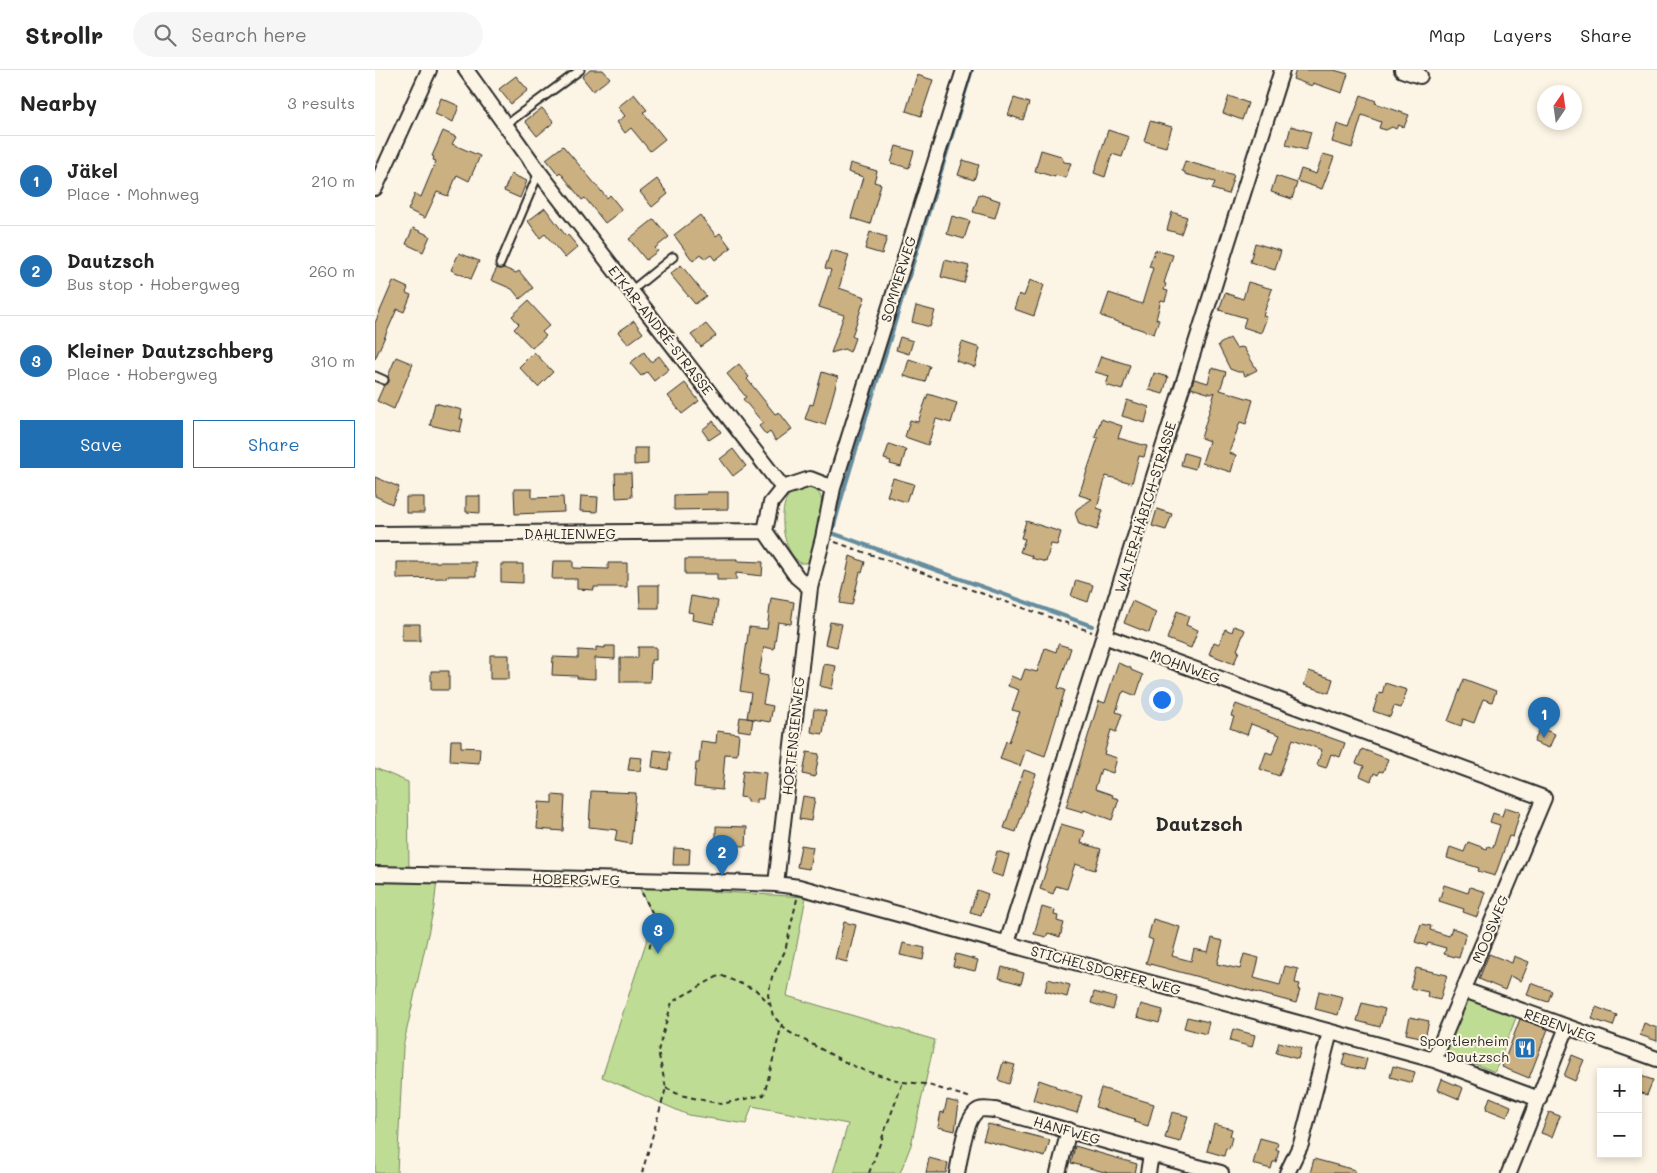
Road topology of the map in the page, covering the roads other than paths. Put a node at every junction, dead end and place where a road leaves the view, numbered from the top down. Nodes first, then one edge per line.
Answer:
1 (429, 70) edge
2 (466, 70) edge
3 (580, 70) edge
4 (964, 70) edge
5 (1282, 70) edge
6 (1402, 70) edge
7 (1420, 76) dead end
8 (505, 125) junction
9 (539, 172) junction
10 (375, 188) edge
11 (673, 257) dead end
12 (500, 264) dead end
13 (631, 291) junction
14 (375, 376) edge
15 (384, 380) dead end
16 (783, 488) junction
17 (833, 488) junction
18 (765, 531) junction
19 (375, 534) edge
20 (810, 588) junction
21 (1104, 636) junction
22 (1545, 798) joint
23 (375, 874) edge
24 (776, 884) junction
25 (1007, 943) junction
26 (1464, 990) junction
27 (1567, 1027) junction
28 (1330, 1032) junction
29 (1657, 1059) edge
30 (1434, 1060) junction
31 (1539, 1099) junction
32 (1069, 1130) junction
33 (1151, 1155) junction
34 (957, 1173) edge
35 (1058, 1173) edge
36 (1148, 1173) edge
37 (1221, 1173) edge
38 (1287, 1173) edge
39 (1509, 1173) edge

1 - 10 street
2 - 8 street, ETKAR-ANDRÉ-STRASSE
3 - 8 lane
4 - 17 street, SOMMERWEG
5 - 21 street, WALTER-HÄBICH-STRASSE
6 - 7 street
8 - 9 street, ETKAR-ANDRÉ-STRASSE
9 - 12 lane
9 - 13 street, ETKAR-ANDRÉ-STRASSE
11 - 13 lane
13 - 16 street, ETKAR-ANDRÉ-STRASSE
14 - 15 lane
16 - 17 street
16 - 18 street
17 - 20 street, SOMMERWEG
18 - 19 street, DAHLIENWEG
18 - 20 street
20 - 24 street, HORTENSIENWEG
21 - 22 street, MOHNWEG
21 - 25 street, WALTER-HÄBICH-STRASSE
22 - 26 street, MOOSWEG
23 - 24 street, HOBERGWEG
24 - 25 street, STICHELSDORFER WEG
25 - 28 street, STICHELSDORFER WEG
26 - 27 street, REBENWEG
26 - 30 street, MOOSWEG
27 - 29 street, REBENWEG
27 - 31 street
28 - 30 street, STICHELSDORFER WEG
28 - 38 street
30 - 31 street, STICHELSDORFER WEG
31 - 39 street
32 - 33 street, HANFWEG
32 - 34 street, HANFWEG
32 - 35 street
33 - 36 street
33 - 37 street, HANFWEG

